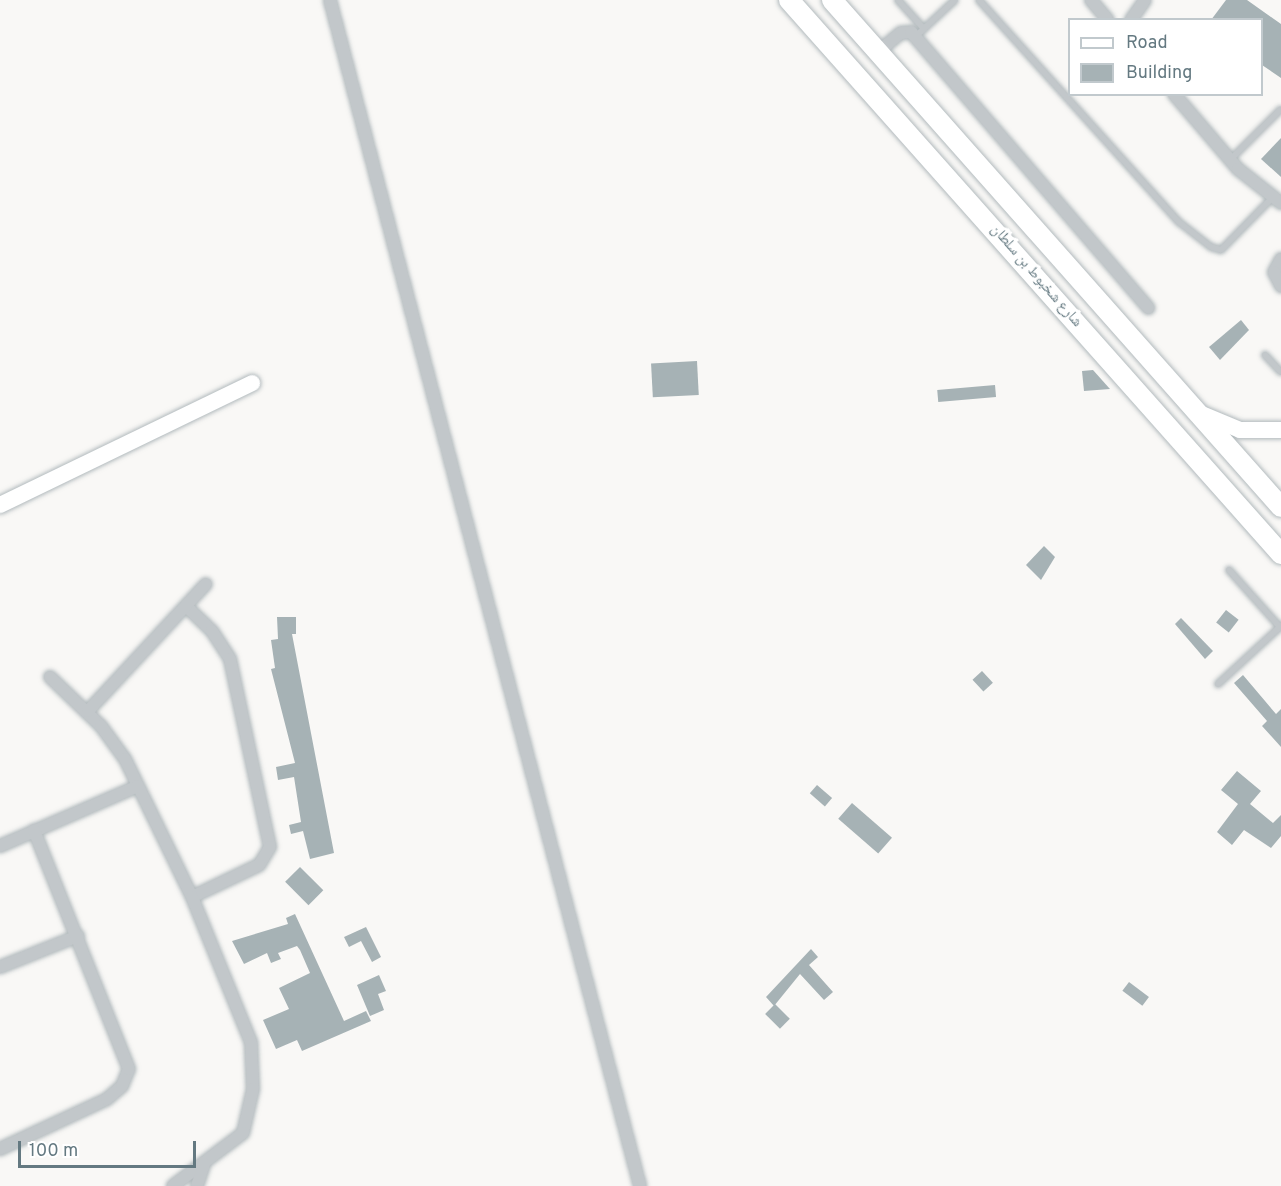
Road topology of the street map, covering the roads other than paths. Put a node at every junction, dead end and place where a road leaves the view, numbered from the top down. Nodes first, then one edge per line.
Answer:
1 (330, 0) edge
2 (789, 0) edge
3 (832, 0) edge
4 (898, 0) edge
5 (956, 0) edge
6 (979, 0) edge
7 (1091, 0) edge
8 (1145, 0) edge
9 (1106, 18) edge
10 (1132, 18) edge
11 (920, 33) junction
12 (878, 52) junction
13 (1176, 96) edge
14 (1280, 110) edge
15 (1230, 160) junction
16 (1277, 200) edge
17 (1281, 259) edge
18 (1281, 286) edge
19 (1148, 308) dead end
20 (1265, 355) dead end
21 (1281, 372) edge
22 (252, 383) dead end
23 (1195, 410) junction
24 (1281, 430) edge
25 (0, 505) edge
26 (1281, 507) edge
27 (1281, 554) edge
28 (1229, 570) dead end
29 (206, 584) dead end
30 (186, 606) junction
31 (1280, 626) edge
32 (50, 677) dead end
33 (1218, 684) dead end
34 (88, 711) junction
35 (138, 786) junction
36 (34, 831) junction
37 (0, 846) edge
38 (192, 897) junction
39 (78, 936) junction
40 (0, 967) edge
41 (0, 1149) edge
42 (204, 1163) junction
43 (180, 1184) edge
44 (196, 1186) edge
45 (640, 1186) edge

1 - 45 street
2 - 27 main road, شارع شخبوط بن سلطان
3 - 12 main road, شارع شخبوط بن سلطان
4 - 11 lane
5 - 11 lane
6 - 16 lane
7 - 9 street
8 - 10 street
11 - 12 street
11 - 19 street
12 - 23 main road, شارع شخبوط بن سلطان
13 - 15 street
14 - 15 lane
15 - 16 street
17 - 18 street
20 - 21 lane
22 - 25 street
23 - 24 street
23 - 26 main road, شارع شخبوط بن سلطان
28 - 31 lane
29 - 30 street
30 - 34 street
30 - 38 street
31 - 33 lane
32 - 34 street
34 - 35 street
35 - 36 street
35 - 38 street
36 - 37 street
36 - 39 street
38 - 42 street
39 - 40 street
39 - 41 street
42 - 43 street
42 - 44 street

